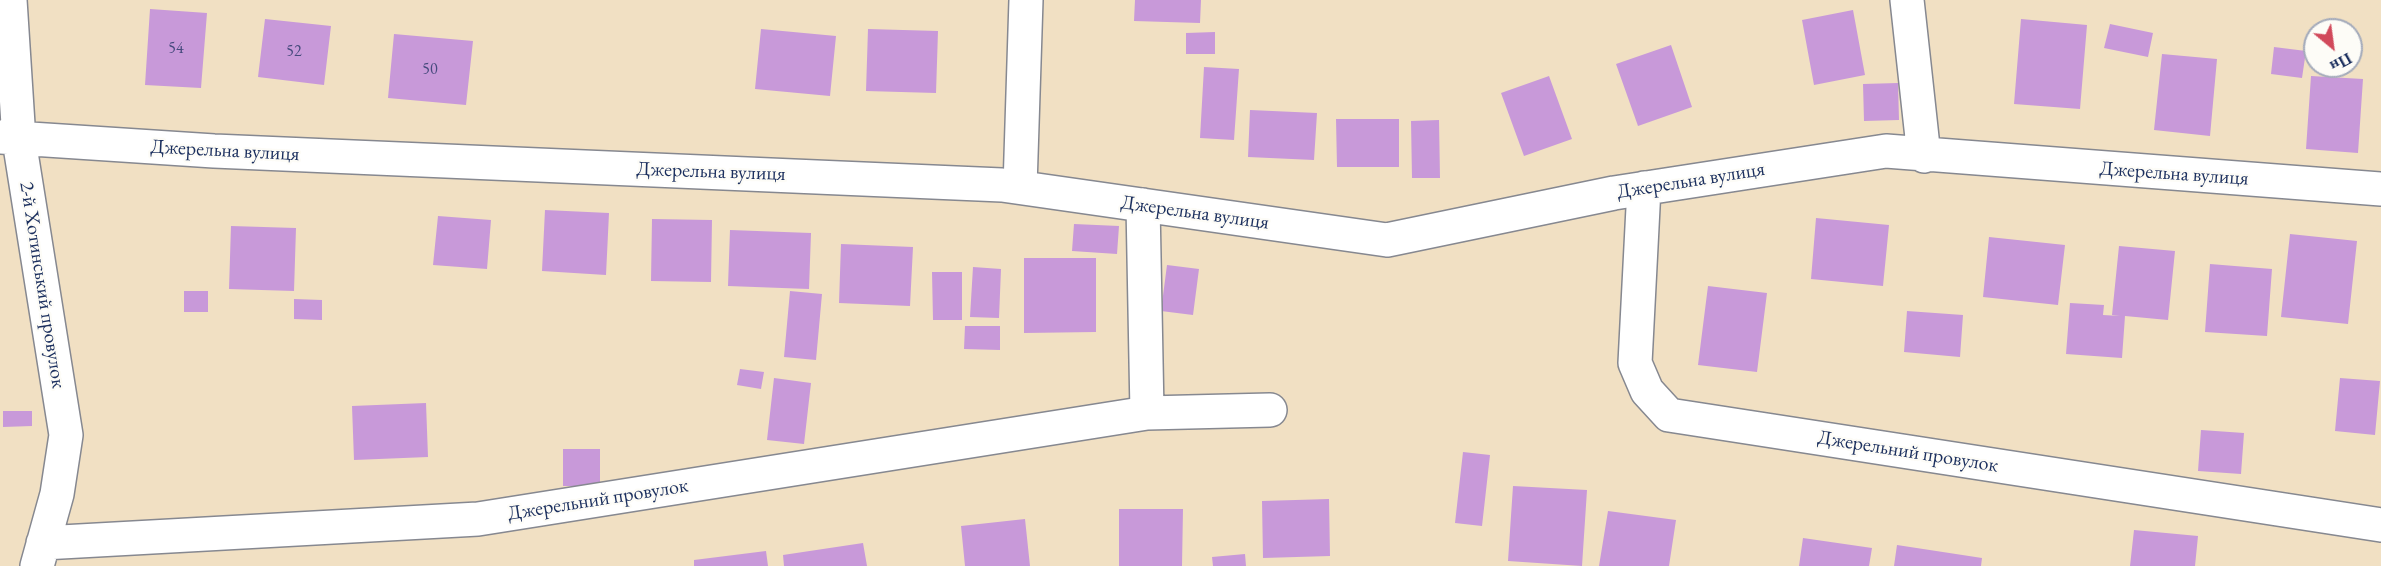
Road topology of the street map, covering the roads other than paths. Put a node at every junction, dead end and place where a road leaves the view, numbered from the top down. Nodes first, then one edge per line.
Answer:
1 (10, 0) edge
2 (1026, 0) edge
3 (1907, 0) edge
4 (10, 139) edge
5 (1924, 156) junction
6 (1020, 187) junction
7 (1644, 188) junction
8 (2381, 189) edge
9 (1143, 205) junction
10 (1270, 410) dead end
11 (1147, 413) junction
12 (2381, 525) edge
13 (40, 554) edge

1 - 4 street, 2-й Хотинський провулок
2 - 6 street
3 - 5 street
4 - 6 street, Джерельна вулиця
4 - 13 street, 2-й Хотинський провулок
5 - 7 street, Джерельна вулиця
5 - 8 street, Джерельна вулиця
6 - 9 street, Джерельна вулиця
7 - 9 street, Джерельна вулиця
7 - 12 street, Джерельний провулок
9 - 11 street
10 - 11 street, Джерельний провулок
11 - 13 street, Джерельний провулок

